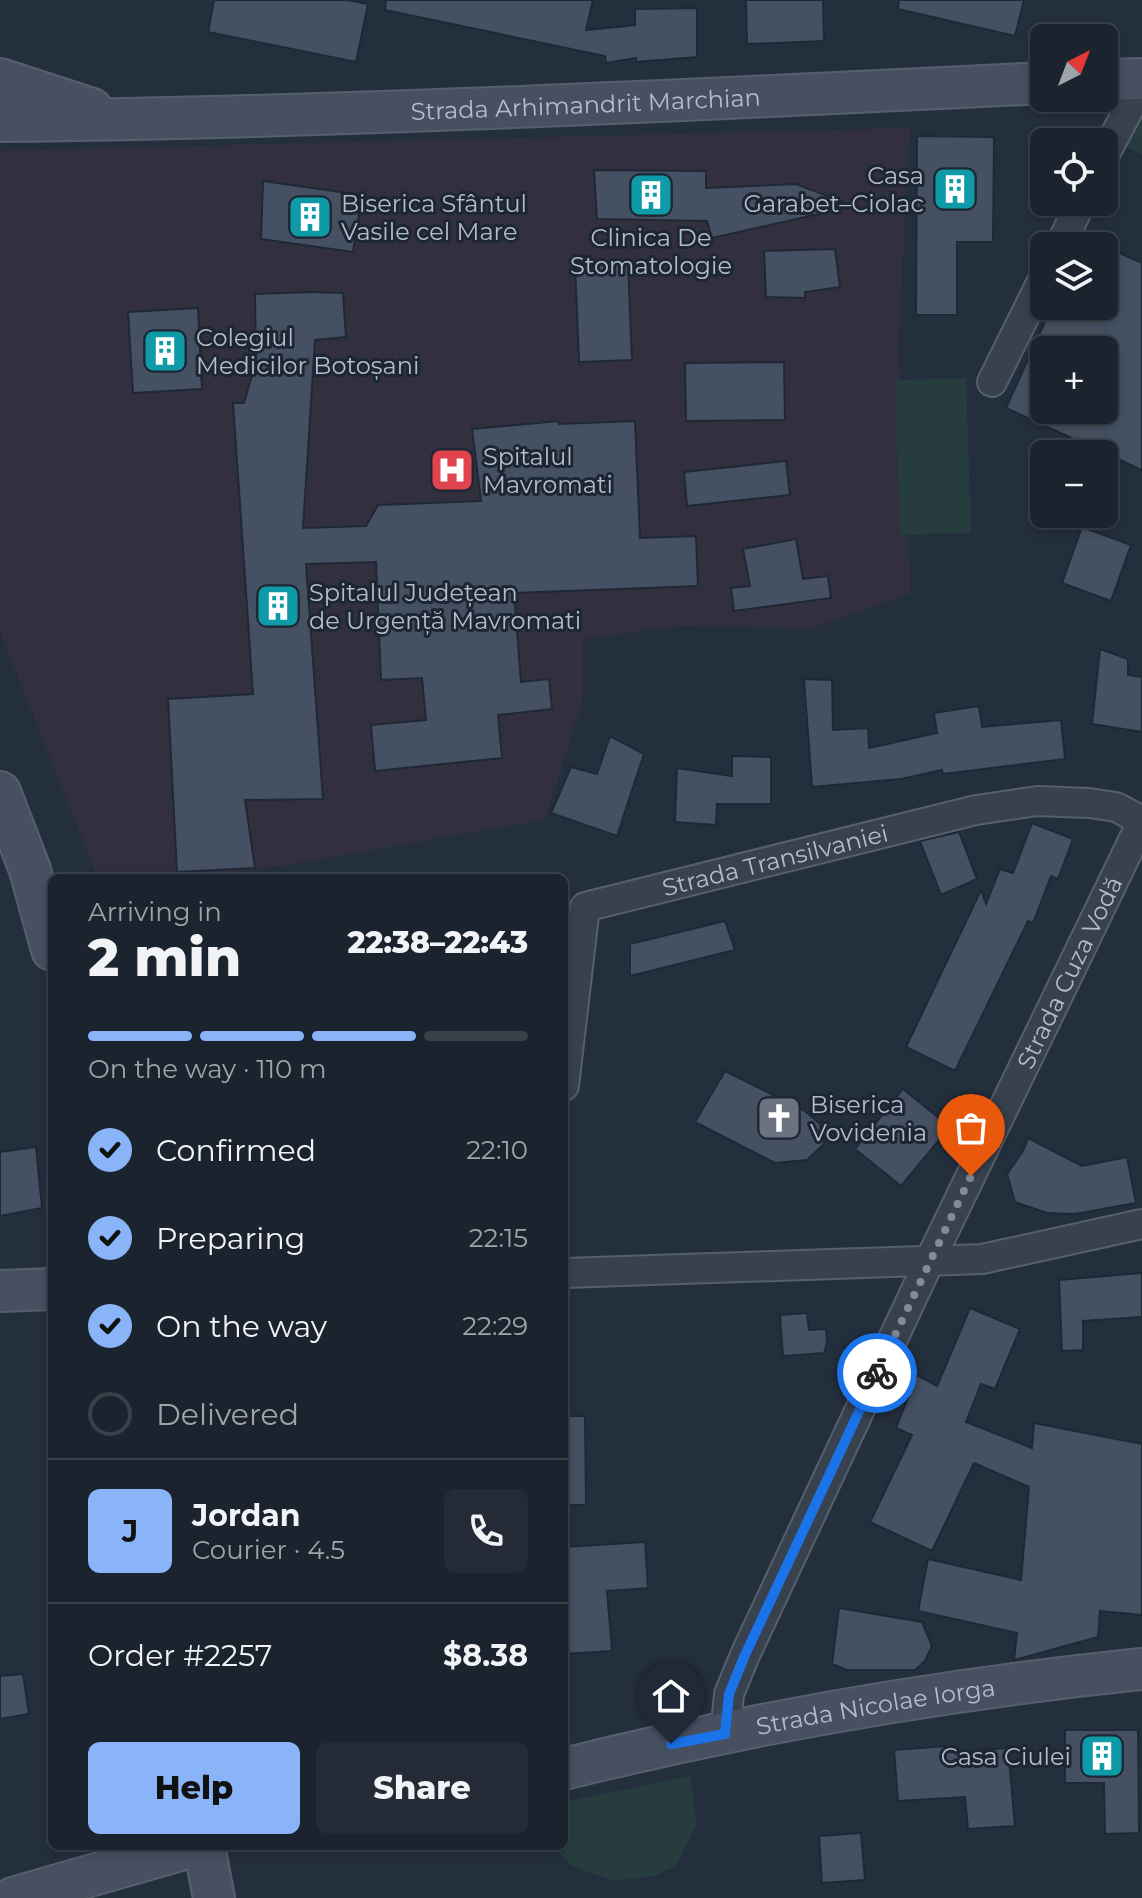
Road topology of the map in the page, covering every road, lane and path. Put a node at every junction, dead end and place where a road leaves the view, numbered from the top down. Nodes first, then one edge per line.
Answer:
1 (0, 79) edge
2 (1118, 80) edge
3 (1142, 81) edge
4 (1030, 84) edge
5 (126, 120) junction
6 (0, 121) edge
7 (1118, 128) edge
8 (1030, 305) edge
9 (992, 382) dead end
10 (0, 792) edge
11 (1142, 822) edge
12 (48, 935) edge
13 (568, 1052) edge
14 (1142, 1224) edge
15 (929, 1262) junction
16 (568, 1273) edge
17 (48, 1289) edge
18 (0, 1291) edge
19 (1142, 1669) edge
20 (725, 1734) junction
21 (568, 1768) edge
22 (180, 1850) edge
23 (205, 1850) edge
24 (13, 1898) edge
25 (214, 1898) edge

1 - 5 main road, Strada Arhimandrit Marchian
2 - 3 main road
3 - 7 street
4 - 5 main road, Strada Arhimandrit Marchian
5 - 6 main road, Strada Arhimandrit Marchian
8 - 9 street
10 - 12 main road
11 - 13 street, Strada Transilvaniei
11 - 15 street, Strada Cuza Vodă
14 - 15 street
15 - 16 street
15 - 20 street, Strada Cuza Vodă
17 - 18 main road
19 - 20 main road, Strada Nicolae Iorga
20 - 21 main road, Strada Nicolae Iorga
22 - 24 main road
23 - 25 main road

